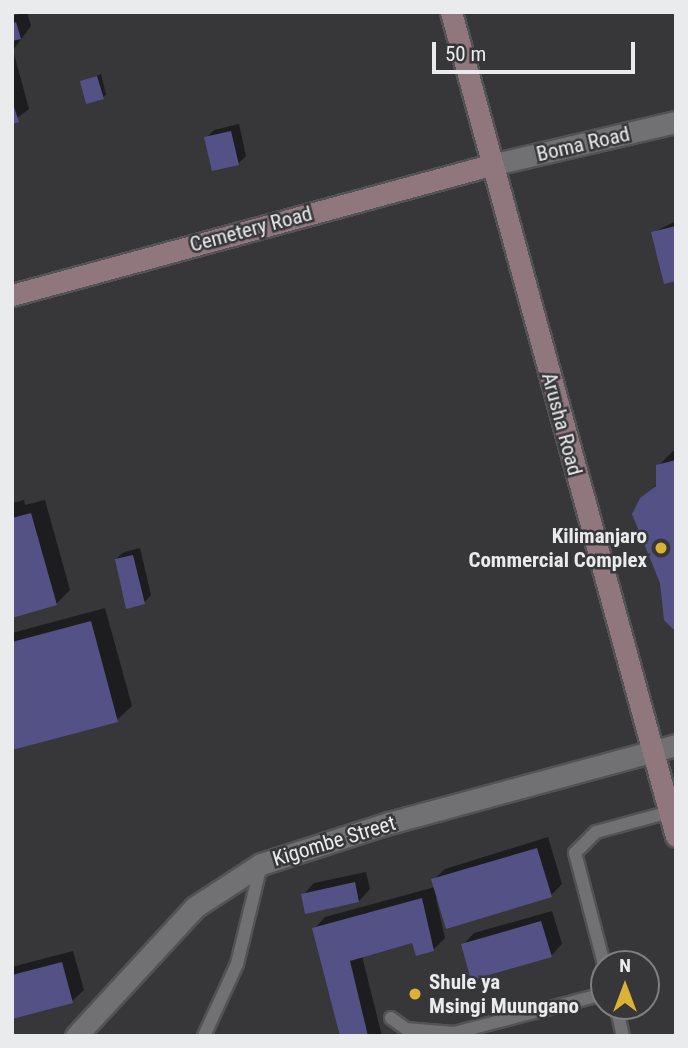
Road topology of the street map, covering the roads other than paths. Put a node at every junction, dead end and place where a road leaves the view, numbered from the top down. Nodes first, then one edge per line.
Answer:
1 (451, 12) edge
2 (676, 122) edge
3 (491, 165) junction
4 (12, 295) edge
5 (676, 745) edge
6 (653, 752) junction
7 (669, 812) junction
8 (676, 836) edge
9 (261, 864) junction
10 (600, 950) edge
11 (590, 998) edge
12 (391, 1018) dead end
13 (76, 1036) edge
14 (204, 1036) edge

1 - 3 main road, Arusha Road
2 - 3 street, Boma Road
3 - 4 main road, Cemetery Road
3 - 6 main road, Arusha Road
5 - 6 street, Kigombe Street
6 - 7 main road, Arusha Road
6 - 9 street, Kigombe Street
7 - 8 main road, Arusha Road
7 - 10 lane
9 - 13 street, Kigombe Street
9 - 14 lane
11 - 12 lane

